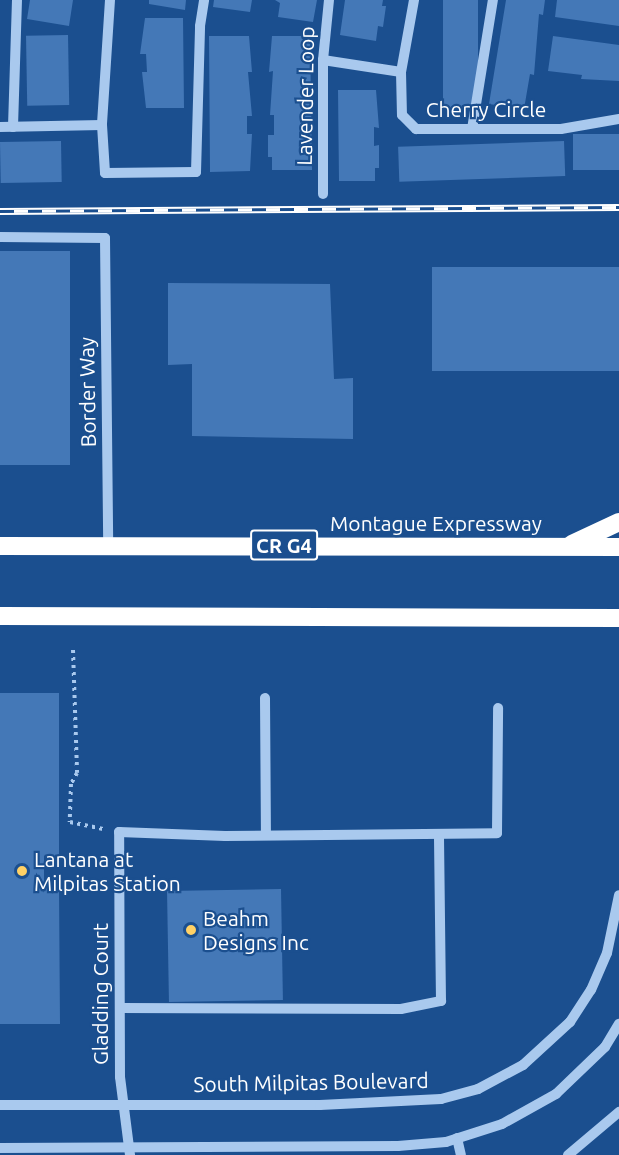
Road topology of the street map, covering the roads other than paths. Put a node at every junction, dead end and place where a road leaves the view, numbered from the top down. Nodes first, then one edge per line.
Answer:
1 (17, 0) edge
2 (110, 0) edge
3 (204, 0) edge
4 (329, 0) edge
5 (414, 0) edge
6 (494, 0) edge
7 (323, 60) junction
8 (401, 72) junction
9 (619, 119) edge
10 (102, 125) junction
11 (0, 127) edge
12 (14, 127) junction
13 (472, 129) junction
14 (323, 194) dead end
15 (0, 237) edge
16 (619, 522) edge
17 (0, 546) edge
18 (108, 546) junction
19 (568, 546) junction
20 (619, 547) edge
21 (0, 616) edge
22 (619, 618) edge
23 (266, 698) dead end
24 (498, 708) dead end
25 (439, 834) junction
26 (266, 835) junction
27 (619, 895) edge
28 (120, 1008) junction
29 (619, 1024) edge
30 (2, 1104) edge
31 (123, 1104) junction
32 (619, 1112) edge
33 (457, 1138) junction
34 (0, 1148) edge
35 (129, 1151) edge
36 (461, 1155) edge
37 (568, 1155) edge

1 - 12 street
2 - 10 street
3 - 10 street
4 - 7 street, Lavender Loop
5 - 8 street, Cherry Circle
6 - 13 street
7 - 8 street
7 - 14 street, Lavender Loop
8 - 13 street, Cherry Circle
9 - 13 street, Cherry Circle
10 - 12 street
11 - 12 street
15 - 18 street, Border Way
16 - 19 highway
17 - 18 highway, Montague Expressway / CR G4
18 - 19 highway, Montague Expressway / CR G4
19 - 20 highway, Montague Expressway / CR G4
21 - 22 highway
23 - 26 street
24 - 25 street
25 - 26 street
25 - 28 street
26 - 28 street, Gladding Court
27 - 31 street, South Milpitas Boulevard
28 - 31 street, Gladding Court
29 - 33 street
30 - 31 street, South Milpitas Boulevard
31 - 35 street, Gladding Court
32 - 37 street
33 - 35 street
33 - 36 street
34 - 35 street

